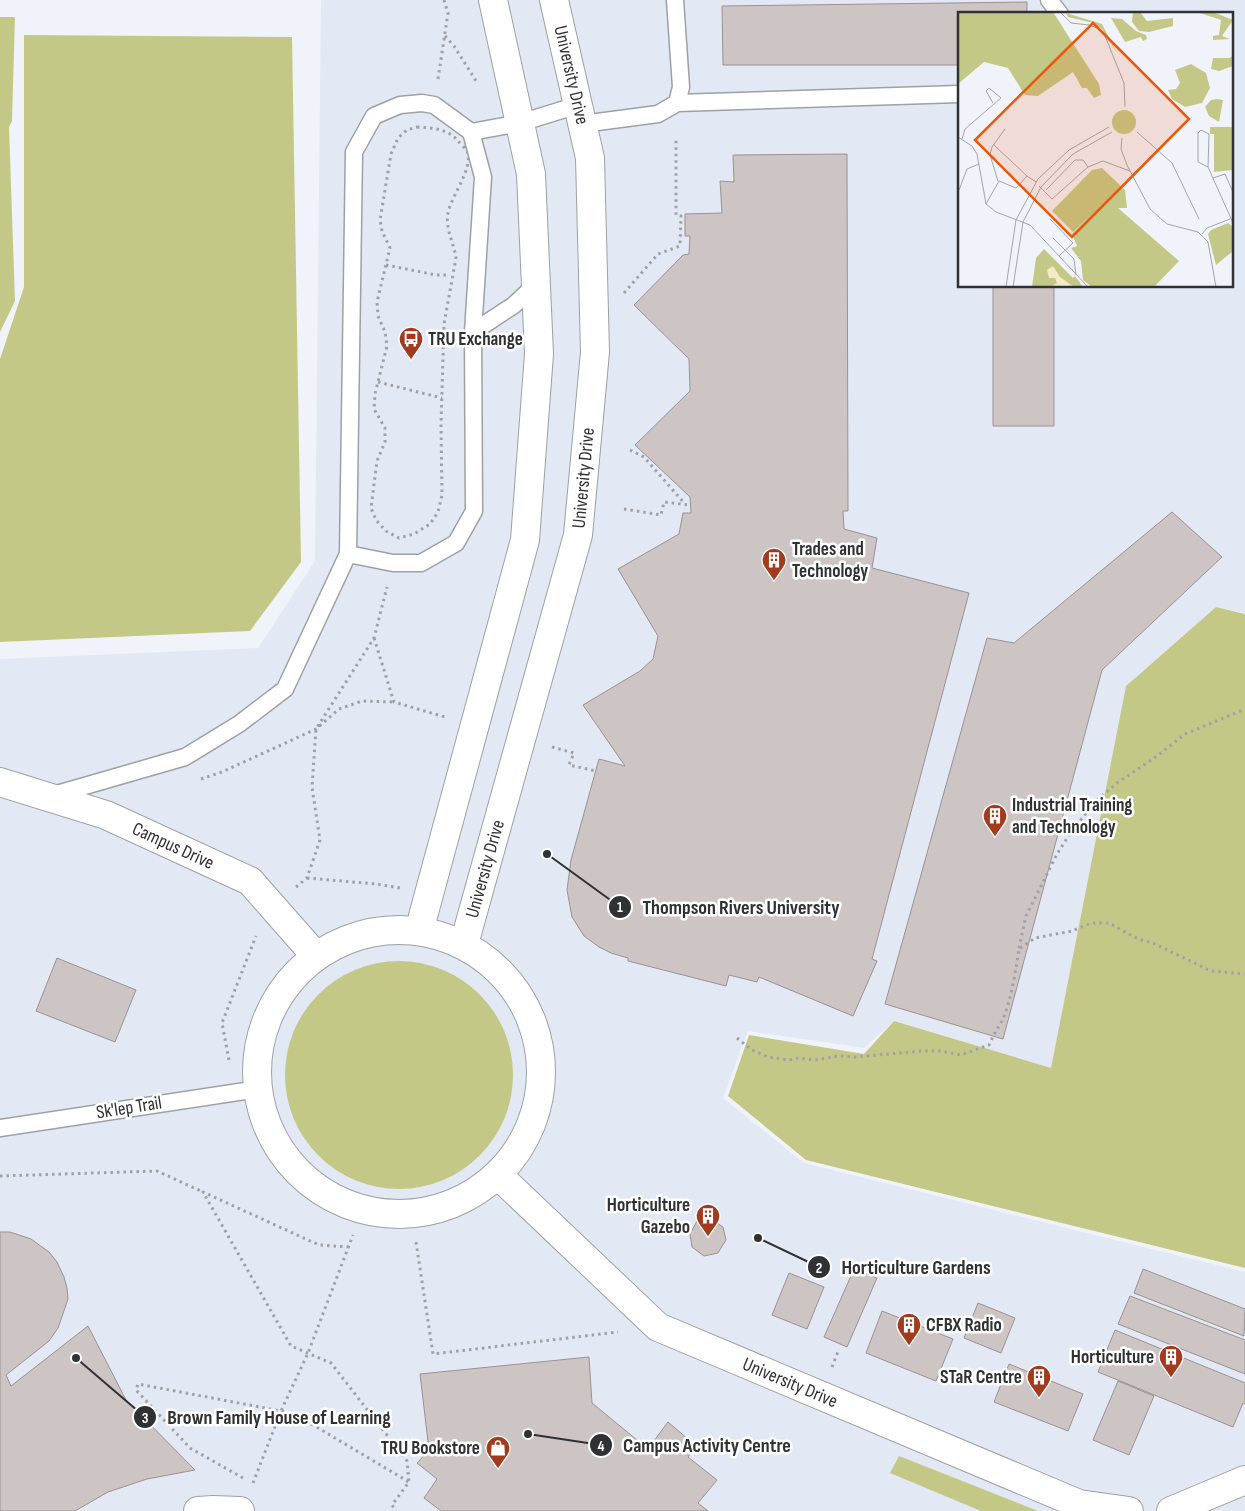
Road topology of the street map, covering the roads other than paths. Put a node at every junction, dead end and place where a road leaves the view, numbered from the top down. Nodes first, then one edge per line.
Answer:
1 (493, 0) edge
2 (554, 0) edge
3 (675, 0) edge
4 (1049, 0) edge
5 (1058, 12) edge
6 (958, 94) edge
7 (677, 103) junction
8 (580, 115) junction
9 (520, 124) junction
10 (471, 132) junction
11 (536, 284) junction
12 (473, 332) junction
13 (348, 554) junction
14 (0, 782) edge
15 (47, 796) junction
16 (419, 931) junction
17 (464, 944) junction
18 (316, 956) junction
19 (258, 1089) junction
20 (0, 1128) edge
21 (498, 1175) junction
22 (1245, 1480) edge
23 (198, 1511) edge
24 (240, 1511) edge
25 (1129, 1511) edge
26 (1171, 1511) edge

1 - 9 street
2 - 8 street, University Drive
3 - 7 lane
4 - 5 lane
6 - 7 lane
7 - 8 lane
8 - 9 lane
8 - 17 street, University Drive
9 - 10 lane
9 - 11 street
10 - 12 lane
10 - 13 lane
11 - 12 lane
11 - 16 street
12 - 13 lane
13 - 15 lane
14 - 15 street, Campus Drive
15 - 18 street, Campus Drive
16 - 17 street
16 - 18 street
17 - 21 street
18 - 19 street
19 - 20 lane, Sk'lep Trail
19 - 21 street
21 - 25 street, University Drive
22 - 26 street
23 - 24 street

